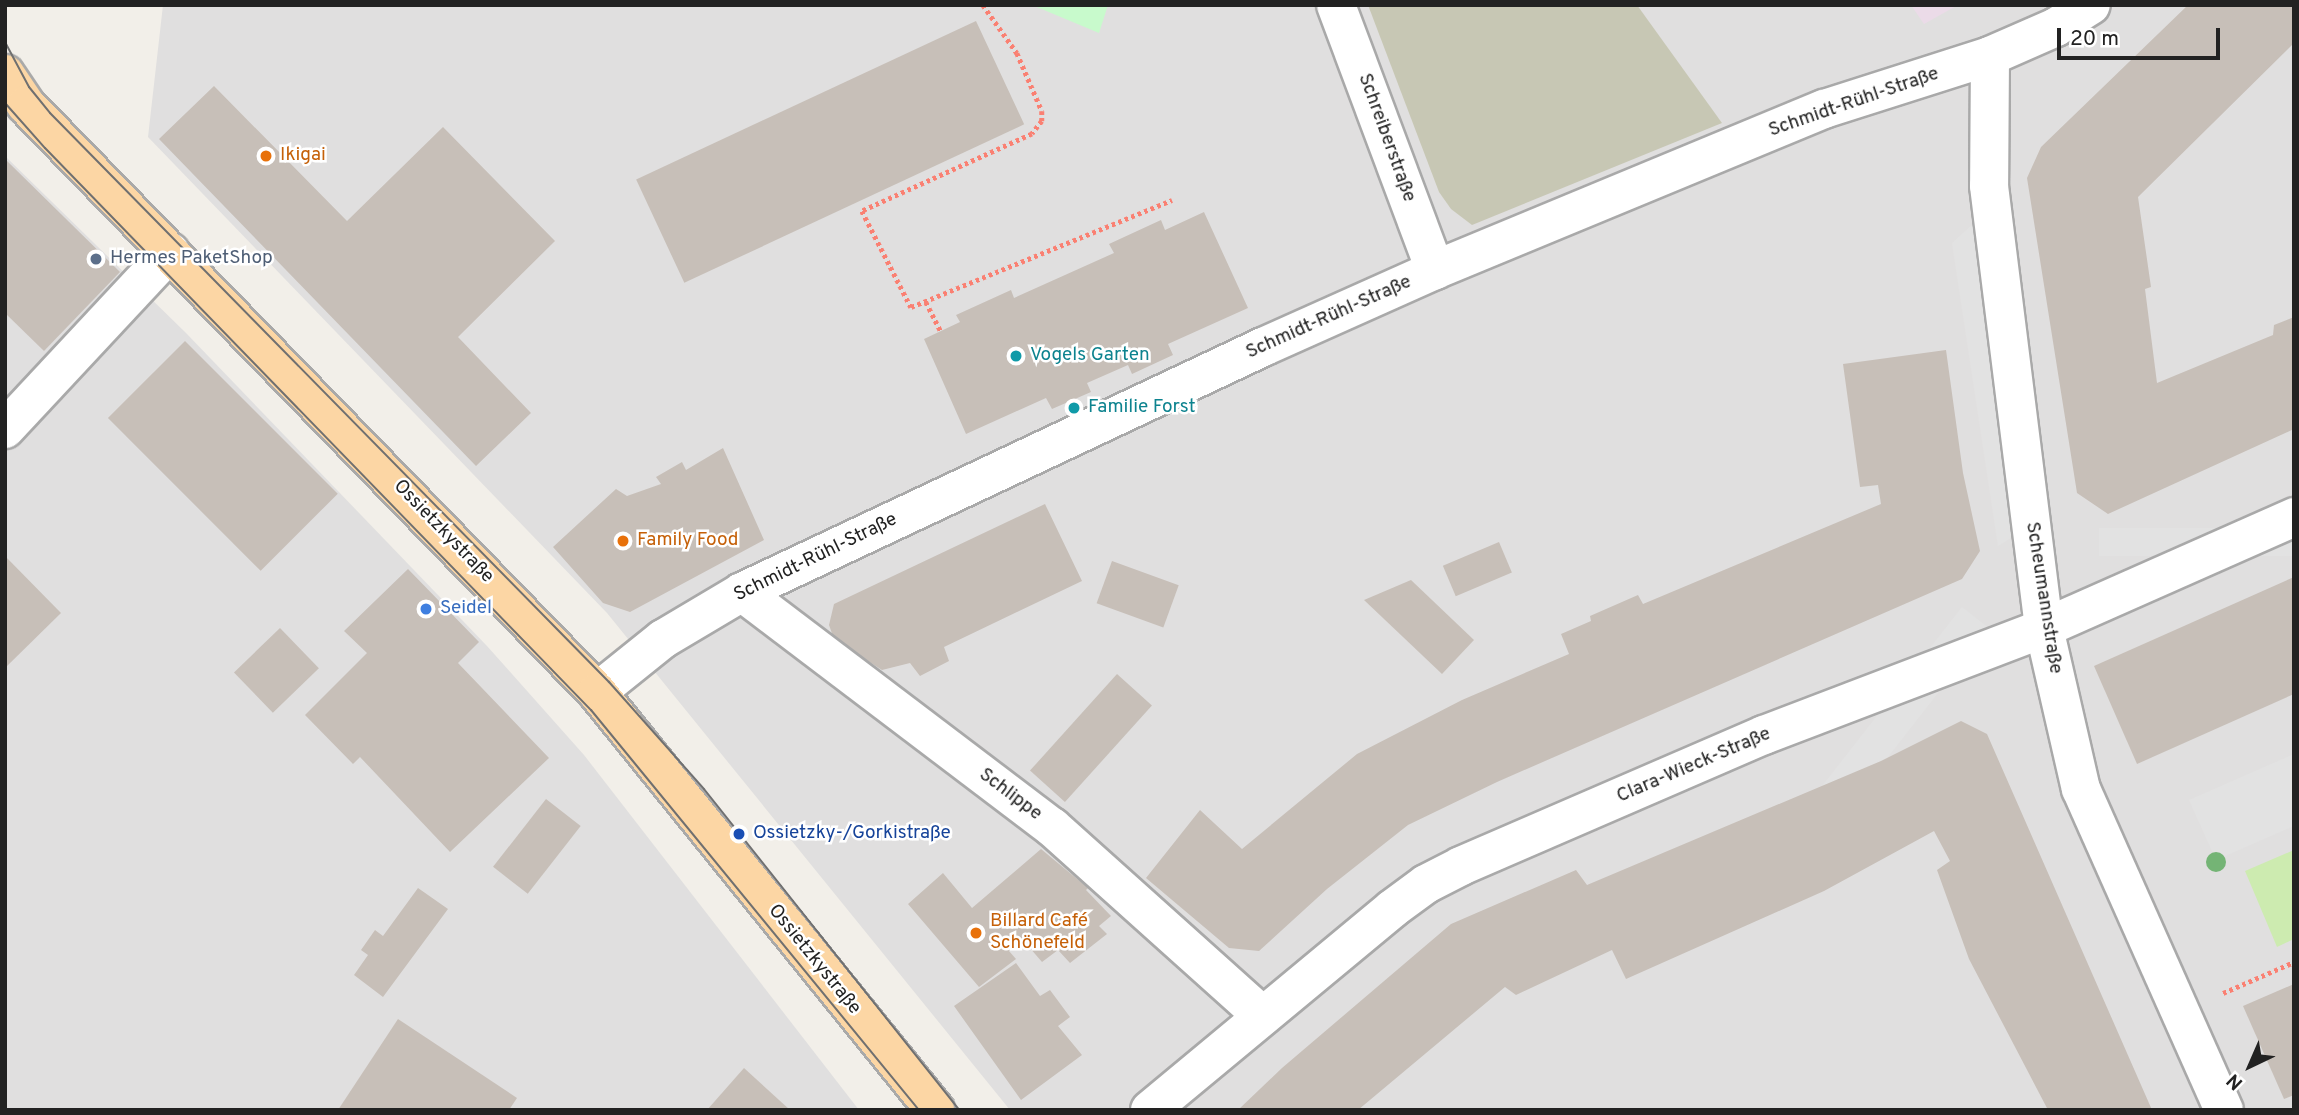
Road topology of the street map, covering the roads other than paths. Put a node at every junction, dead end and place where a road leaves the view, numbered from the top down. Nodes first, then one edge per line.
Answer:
1 (1336, 5) edge
2 (2091, 5) edge
3 (1990, 56) junction
4 (5, 74) edge
5 (170, 252) junction
6 (1435, 270) junction
7 (5, 429) edge
8 (2294, 517) edge
9 (742, 592) junction
10 (2044, 628) junction
11 (597, 692) junction
12 (1263, 1016) junction
13 (935, 1110) edge
14 (1150, 1110) edge
15 (2224, 1110) edge

1 - 6 street, Schreiberstraße
2 - 3 street, Schmidt-Rühl-Straße
3 - 6 street, Schmidt-Rühl-Straße
3 - 10 street, Scheumannstraße
4 - 5 main road, Ossietzkystraße
5 - 7 street
5 - 11 main road, Ossietzkystraße
6 - 9 street, Schmidt-Rühl-Straße
8 - 10 street, Clara-Wieck-Straße
9 - 11 street, Schmidt-Rühl-Straße
9 - 12 street, Schlippe
10 - 12 street, Clara-Wieck-Straße
10 - 15 street, Scheumannstraße
11 - 13 main road, Ossietzkystraße
12 - 14 street, Clara-Wieck-Straße

